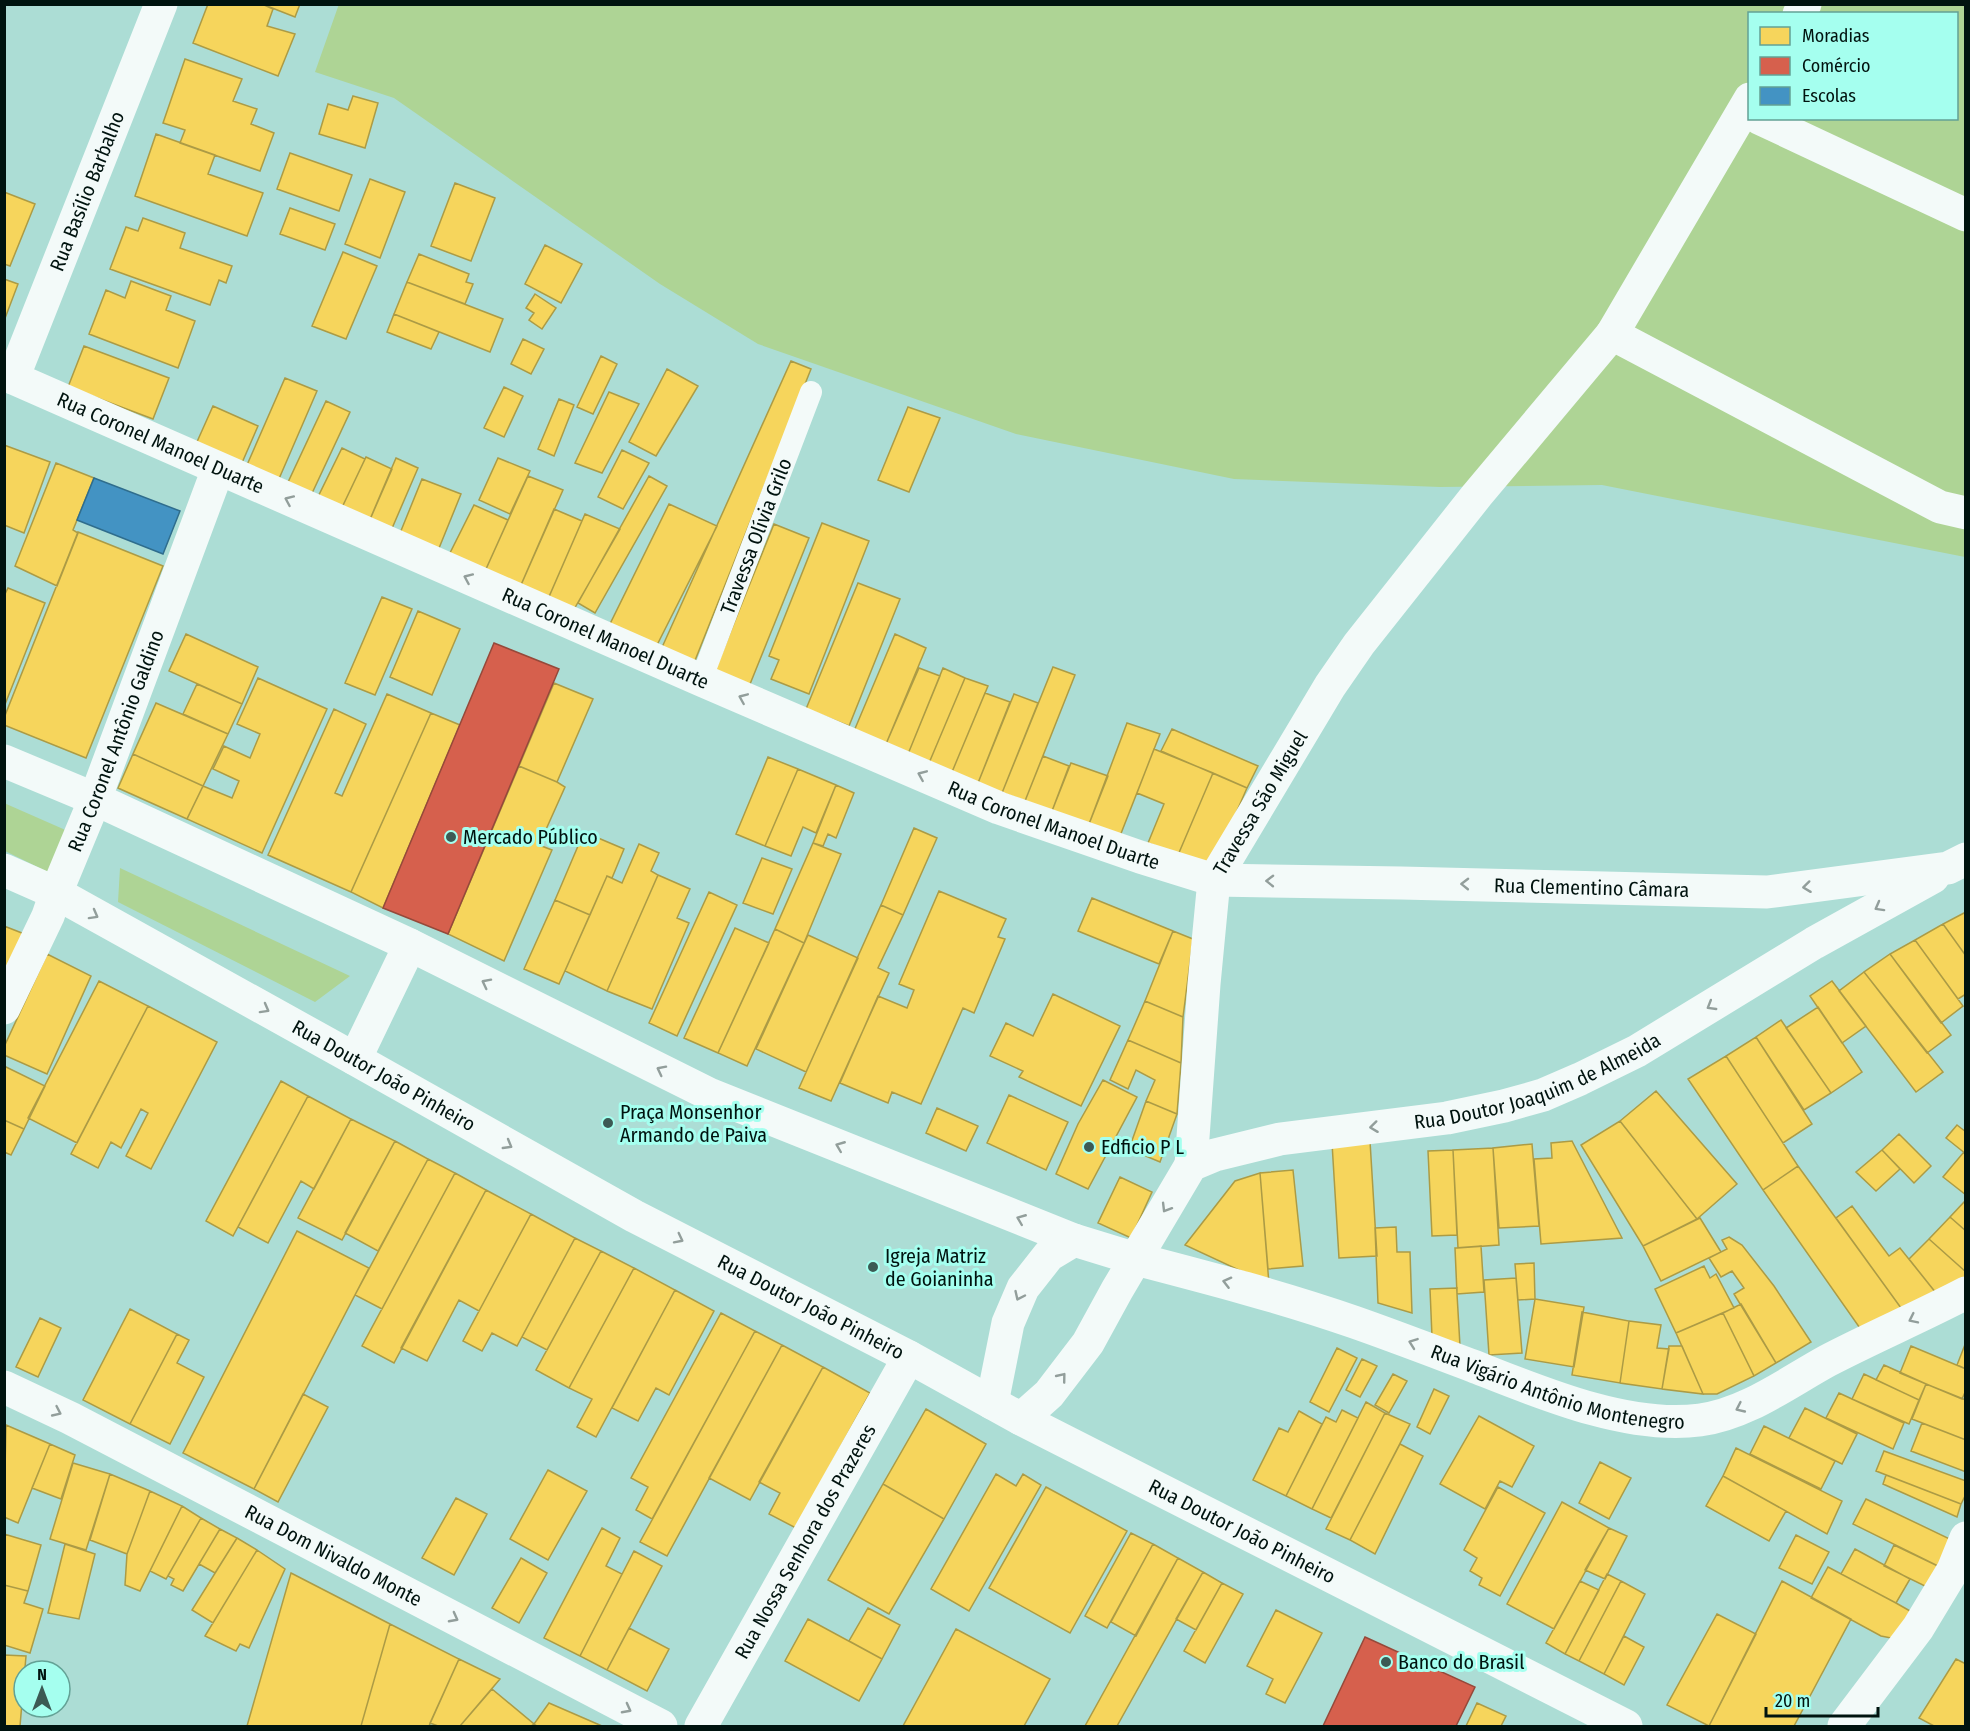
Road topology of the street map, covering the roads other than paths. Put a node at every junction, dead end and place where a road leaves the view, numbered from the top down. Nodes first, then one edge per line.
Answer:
1 (161, 4) edge
2 (1748, 113) edge
3 (1770, 120) edge
4 (1965, 215) edge
5 (1612, 334) junction
6 (9, 376) edge
7 (811, 392) dead end
8 (218, 469) junction
9 (1965, 513) edge
10 (700, 680) junction
11 (4, 761) edge
12 (95, 799) junction
13 (1957, 864) edge
14 (4, 870) edge
15 (1214, 880) junction
16 (56, 893) junction
17 (410, 945) junction
18 (4, 1008) edge
19 (355, 1059) junction
20 (1191, 1165) junction
21 (1074, 1240) junction
22 (1136, 1259) junction
23 (1965, 1293) edge
24 (909, 1357) junction
25 (4, 1387) edge
26 (992, 1402) junction
27 (1021, 1419) junction
28 (1965, 1539) edge
29 (661, 1726) edge
30 (701, 1726) edge
31 (1626, 1726) edge
32 (1844, 1726) edge

1 - 6 street, Rua Basílio Barbalho
2 - 5 street, Travessa São Miguel
3 - 4 street
5 - 9 street
5 - 15 street, Travessa São Miguel
6 - 8 street, Rua Coronel Manoel Duarte
7 - 10 lane, Travessa Olívia Grilo
10 -> 8 street, Rua Coronel Manoel Duarte
8 - 12 street, Rua Coronel Antônio Galdino
15 -> 10 street, Rua Coronel Manoel Duarte
11 - 12 street
12 - 16 street, Rua Coronel Antônio Galdino
12 - 17 street
13 -> 15 street, Rua Clementino Câmara
13 -> 20 street, Rua Doutor Joaquim de Almeida
14 - 16 street, Rua Doutor João Pinheiro
15 - 20 street, Travessa São Miguel
16 - 18 street, Rua Coronel Antônio Galdino
16 -> 19 street, Rua Doutor João Pinheiro
17 - 19 street
21 -> 17 street
19 -> 24 street, Rua Doutor João Pinheiro
20 -> 22 street
21 - 22 street
21 -> 26 street
23 -> 22 street, Rua Vigário Antônio Montenegro
27 -> 22 street
24 - 26 street, Rua Doutor João Pinheiro
24 - 30 street, Rua Nossa Senhora dos Prazeres
25 -> 29 street, Rua Dom Nivaldo Monte
26 - 27 street, Rua Doutor João Pinheiro
27 - 31 street, Rua Doutor João Pinheiro
28 - 32 street

